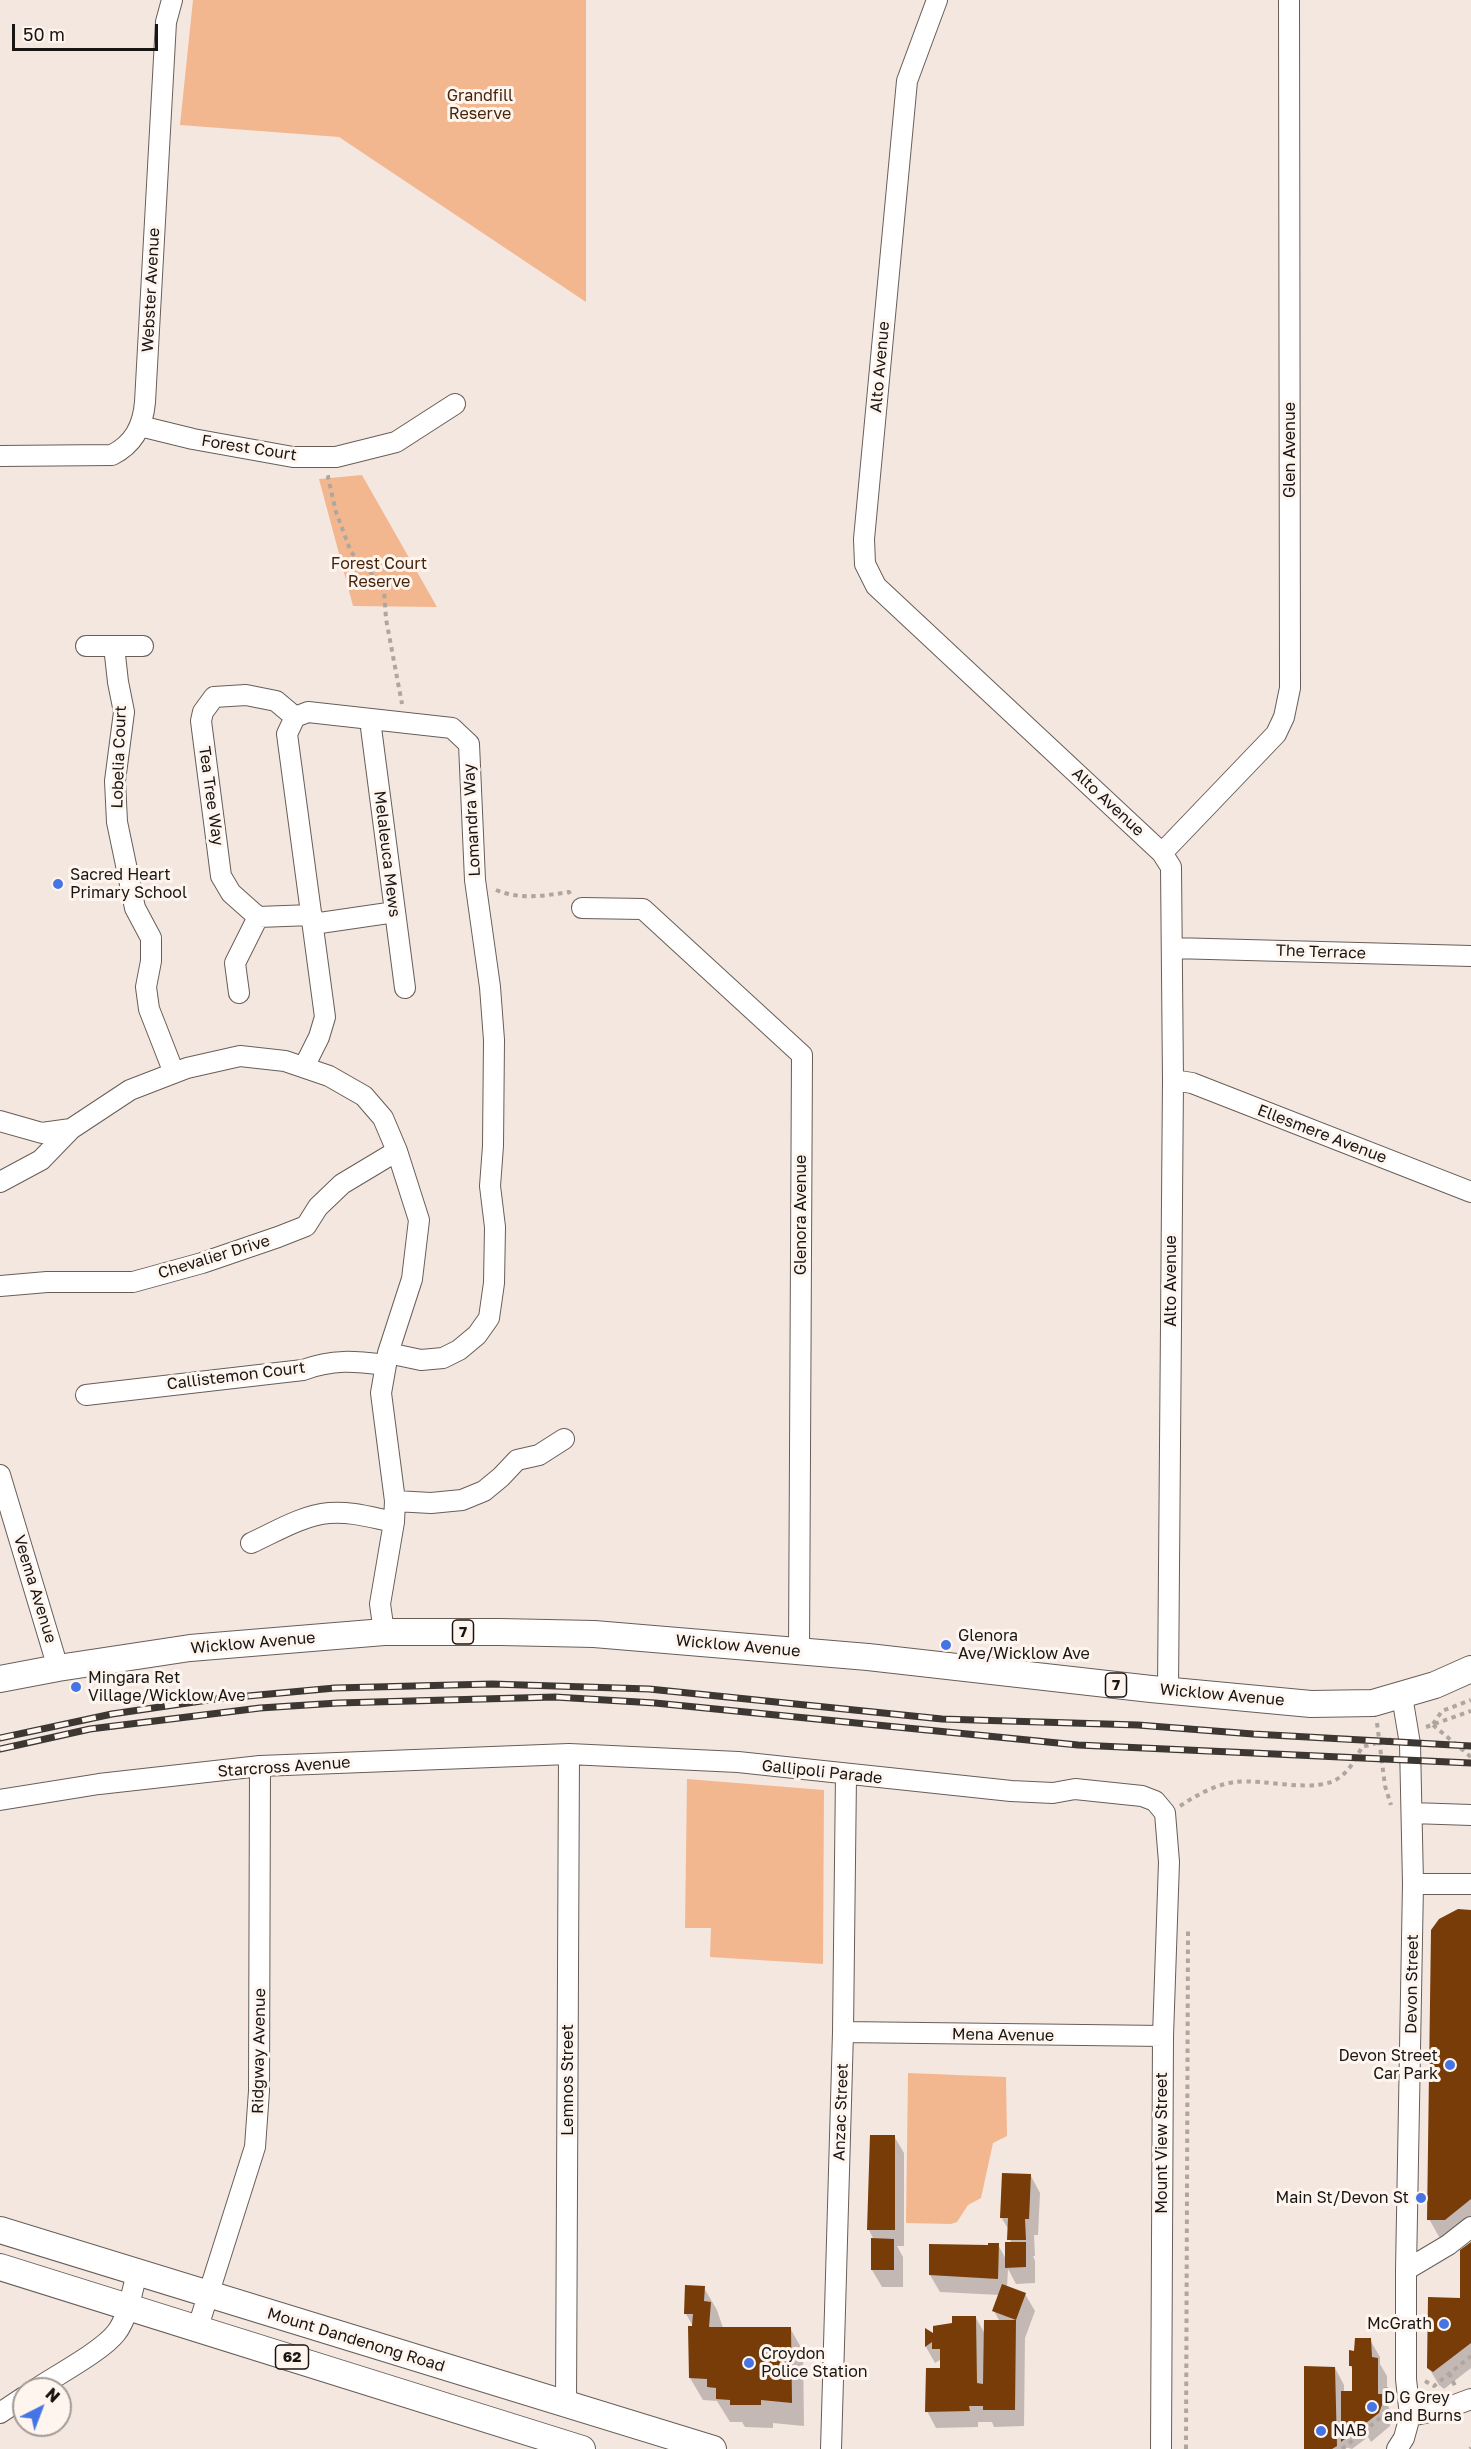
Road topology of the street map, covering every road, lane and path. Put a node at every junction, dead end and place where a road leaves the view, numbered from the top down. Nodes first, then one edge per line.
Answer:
1 (172, 0) edge
2 (937, 0) edge
3 (1288, 0) edge
4 (455, 404) dead end
5 (140, 426) junction
6 (0, 456) edge
7 (336, 457) junction
8 (86, 645) dead end
9 (114, 646) junction
10 (143, 646) dead end
11 (295, 717) junction
12 (370, 720) junction
13 (406, 723) junction
14 (1162, 853) junction
15 (475, 880) junction
16 (582, 908) joint
17 (395, 912) junction
18 (258, 917) junction
19 (313, 919) junction
20 (1172, 948) junction
21 (1471, 956) edge
22 (405, 988) dead end
23 (239, 993) dead end
24 (304, 1067) junction
25 (174, 1072) junction
26 (1173, 1080) junction
27 (0, 1121) edge
28 (71, 1129) junction
29 (397, 1151) junction
30 (0, 1182) edge
31 (1471, 1192) edge
32 (0, 1286) edge
33 (387, 1359) junction
34 (86, 1395) dead end
35 (564, 1438) dead end
36 (0, 1475) edge
37 (395, 1501) junction
38 (394, 1522) junction
39 (251, 1543) dead end
40 (384, 1632) junction
41 (799, 1651) junction
42 (58, 1668) junction
43 (1471, 1669) edge
44 (0, 1680) edge
45 (1168, 1690) junction
46 (1402, 1696) junction
47 (1471, 1700) edge
48 (1471, 1711) edge
49 (1433, 1725) junction
50 (1408, 1733) junction
51 (569, 1754) junction
52 (1471, 1757) edge
53 (260, 1766) junction
54 (846, 1775) junction
55 (0, 1800) edge
56 (1412, 1813) junction
57 (1165, 1814) junction
58 (1471, 1815) edge
59 (1413, 1884) junction
60 (1469, 1884) edge
61 (1188, 1925) dead end
62 (843, 2032) junction
63 (1163, 2036) junction
64 (1471, 2227) edge
65 (0, 2230) edge
66 (0, 2267) edge
67 (1406, 2270) junction
68 (137, 2272) junction
69 (208, 2295) junction
70 (127, 2307) junction
71 (198, 2327) junction
72 (53, 2377) edge
73 (1471, 2399) edge
74 (566, 2405) junction
75 (1410, 2416) junction
76 (582, 2449) edge
77 (713, 2449) edge
78 (831, 2449) edge
79 (1161, 2449) edge
80 (1186, 2449) edge
81 (1397, 2449) edge

1 - 5 street, Webster Avenue
2 - 14 street, Alto Avenue
3 - 14 street, Glen Avenue
4 - 7 street, Forest Court
5 - 6 street, Webster Avenue
5 - 7 street, Forest Court
7 - 13 path
8 - 9 street
9 - 10 street
9 - 25 street, Lobelia Court
11 - 12 street, Lomandra Way
11 - 18 street, Tea Tree Way
11 - 19 street
12 - 13 street, Lomandra Way
12 - 17 street, Melaleuca Mews
13 - 15 street, Lomandra Way
14 - 20 street, Alto Avenue
15 - 16 path
15 - 33 street, Lomandra Way
16 - 41 street, Glenora Avenue
17 - 19 street
17 - 22 street, Melaleuca Mews
18 - 19 street
18 - 23 street
19 - 24 street
20 - 21 street, The Terrace
20 - 26 street, Alto Avenue
24 - 25 street
24 - 29 street
25 - 28 street
26 - 31 street, Ellesmere Avenue
26 - 45 street, Alto Avenue
27 - 28 street
28 - 30 street
29 - 32 street, Chevalier Drive
29 - 33 street
33 - 34 street, Callistemon Court
33 - 37 street
35 - 37 street
36 - 42 street, Veema Avenue
37 - 38 street
38 - 39 street
38 - 40 street
40 - 41 main road, Wicklow Avenue / 7
40 - 42 main road, Wicklow Avenue / 7
41 - 45 main road, Wicklow Avenue / 7
42 - 44 main road, Wicklow Avenue / 7
43 - 46 main road, Wicklow Avenue / 7
45 - 46 main road, Wicklow Avenue / 7
46 - 50 street, Devon Street
47 - 49 path
48 - 49 path
49 - 50 path
49 - 52 path
50 - 56 street, Devon Street
50 - 57 path
51 - 53 street, Starcross Avenue
51 - 54 street, Gallipoli Parade
51 - 74 street, Lemnos Street
53 - 55 street, Starcross Avenue
53 - 69 street, Ridgway Avenue
54 - 57 street, Gallipoli Parade
54 - 62 street, Anzac Street
56 - 58 street
56 - 59 street, Devon Street
57 - 63 street, Mount View Street
59 - 60 street
59 - 67 street, Devon Street
61 - 80 path
62 - 63 street, Mena Avenue
62 - 78 street, Anzac Street
63 - 79 street, Mount View Street
64 - 67 street
65 - 68 main road, Mount Dandenong Road / 62
66 - 70 main road, 62
67 - 75 street, Devon Street
68 - 69 main road, Mount Dandenong Road / 62
68 - 70 street
69 - 71 street, Ridgway Avenue
69 - 74 main road, Mount Dandenong Road / 62
70 - 71 main road, 62
70 - 72 street
71 - 76 main road, 62
73 - 75 street
74 - 77 main road, Mount Dandenong Road / 62
75 - 81 street

